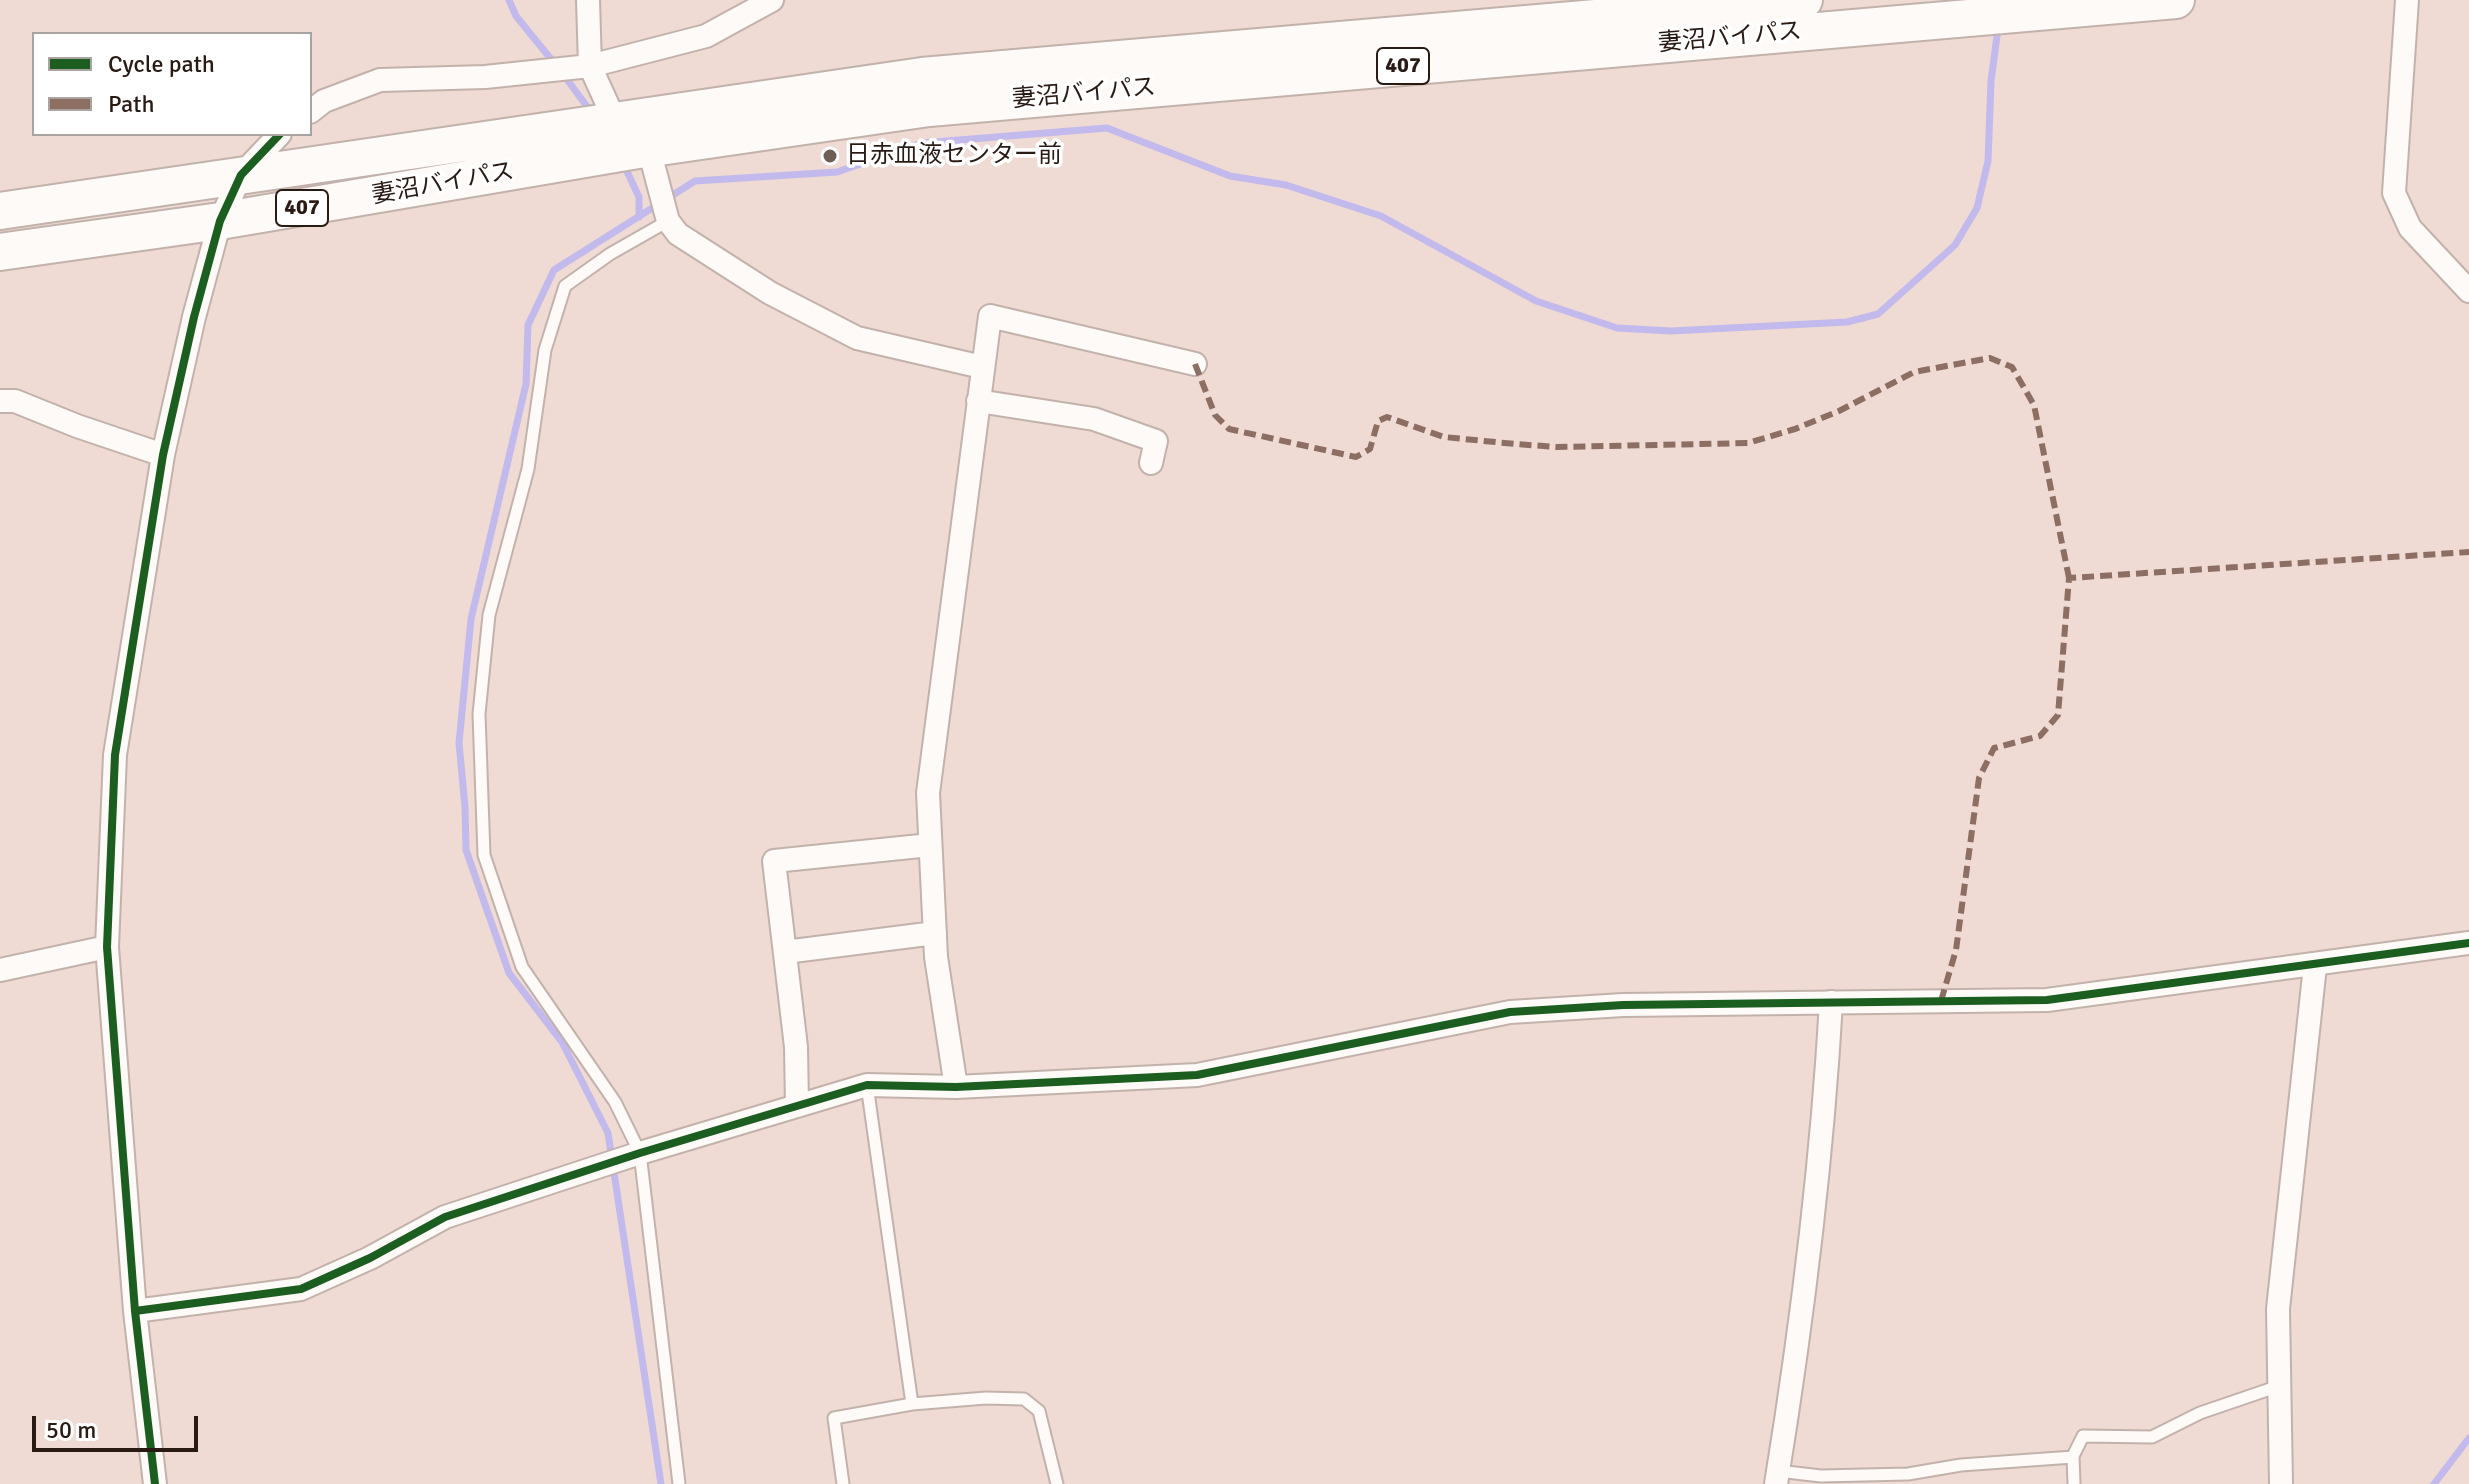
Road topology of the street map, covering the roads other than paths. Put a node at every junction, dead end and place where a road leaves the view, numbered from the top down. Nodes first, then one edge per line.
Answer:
1 (588, 0) edge
2 (772, 0) edge
3 (1804, 0) edge
4 (2176, 0) edge
5 (2407, 0) edge
6 (583, 67) junction
7 (312, 110) edge
8 (278, 136) edge
9 (616, 138) junction
10 (241, 175) junction
11 (0, 211) edge
12 (667, 219) junction
13 (220, 221) junction
14 (0, 252) edge
15 (2469, 291) edge
16 (1195, 364) dead end
17 (982, 367) junction
18 (0, 401) edge
19 (978, 401) junction
20 (163, 455) junction
21 (1151, 463) dead end
22 (930, 845) junction
23 (935, 933) junction
24 (2469, 943) edge
25 (107, 947) junction
26 (785, 952) junction
27 (2315, 966) junction
28 (0, 970) edge
29 (1831, 1002) junction
30 (867, 1085) junction
31 (956, 1087) junction
32 (797, 1106) junction
33 (640, 1153) junction
34 (135, 1311) junction
35 (2279, 1386) junction
36 (912, 1404) junction
37 (2073, 1457) junction
38 (1777, 1478) edge
39 (1910, 1479) edge
40 (155, 1484) edge
41 (679, 1484) edge
42 (843, 1484) edge
43 (1057, 1484) edge
44 (2074, 1484) edge
45 (2281, 1484) edge

1 - 6 street
2 - 6 street
3 - 9 highway, 妻沼バイパス / 407
4 - 9 highway, 妻沼バイパス / 407
5 - 15 street
6 - 7 street
6 - 9 street
8 - 10 street
9 - 10 highway, 妻沼バイパス / 407
9 - 12 street
9 - 13 highway, 妻沼バイパス / 407
10 - 11 highway, 妻沼バイパス / 407
10 - 13 street
12 - 17 street
12 - 33 lane
13 - 14 highway, 妻沼バイパス / 407
13 - 20 street
16 - 17 street
17 - 19 street
18 - 20 street
19 - 21 street
19 - 22 street
20 - 25 street
22 - 23 street
22 - 26 street
23 - 26 street
23 - 31 street
24 - 27 street
25 - 28 street
25 - 34 street
26 - 32 street
27 - 29 street
27 - 35 street
29 - 31 street
29 - 38 street
30 - 31 street
30 - 32 street
30 - 36 lane
32 - 33 street
33 - 34 street
33 - 41 lane
34 - 40 street
35 - 37 lane
35 - 45 street
36 - 42 lane
36 - 43 lane
37 - 39 lane
37 - 44 lane
38 - 39 lane

